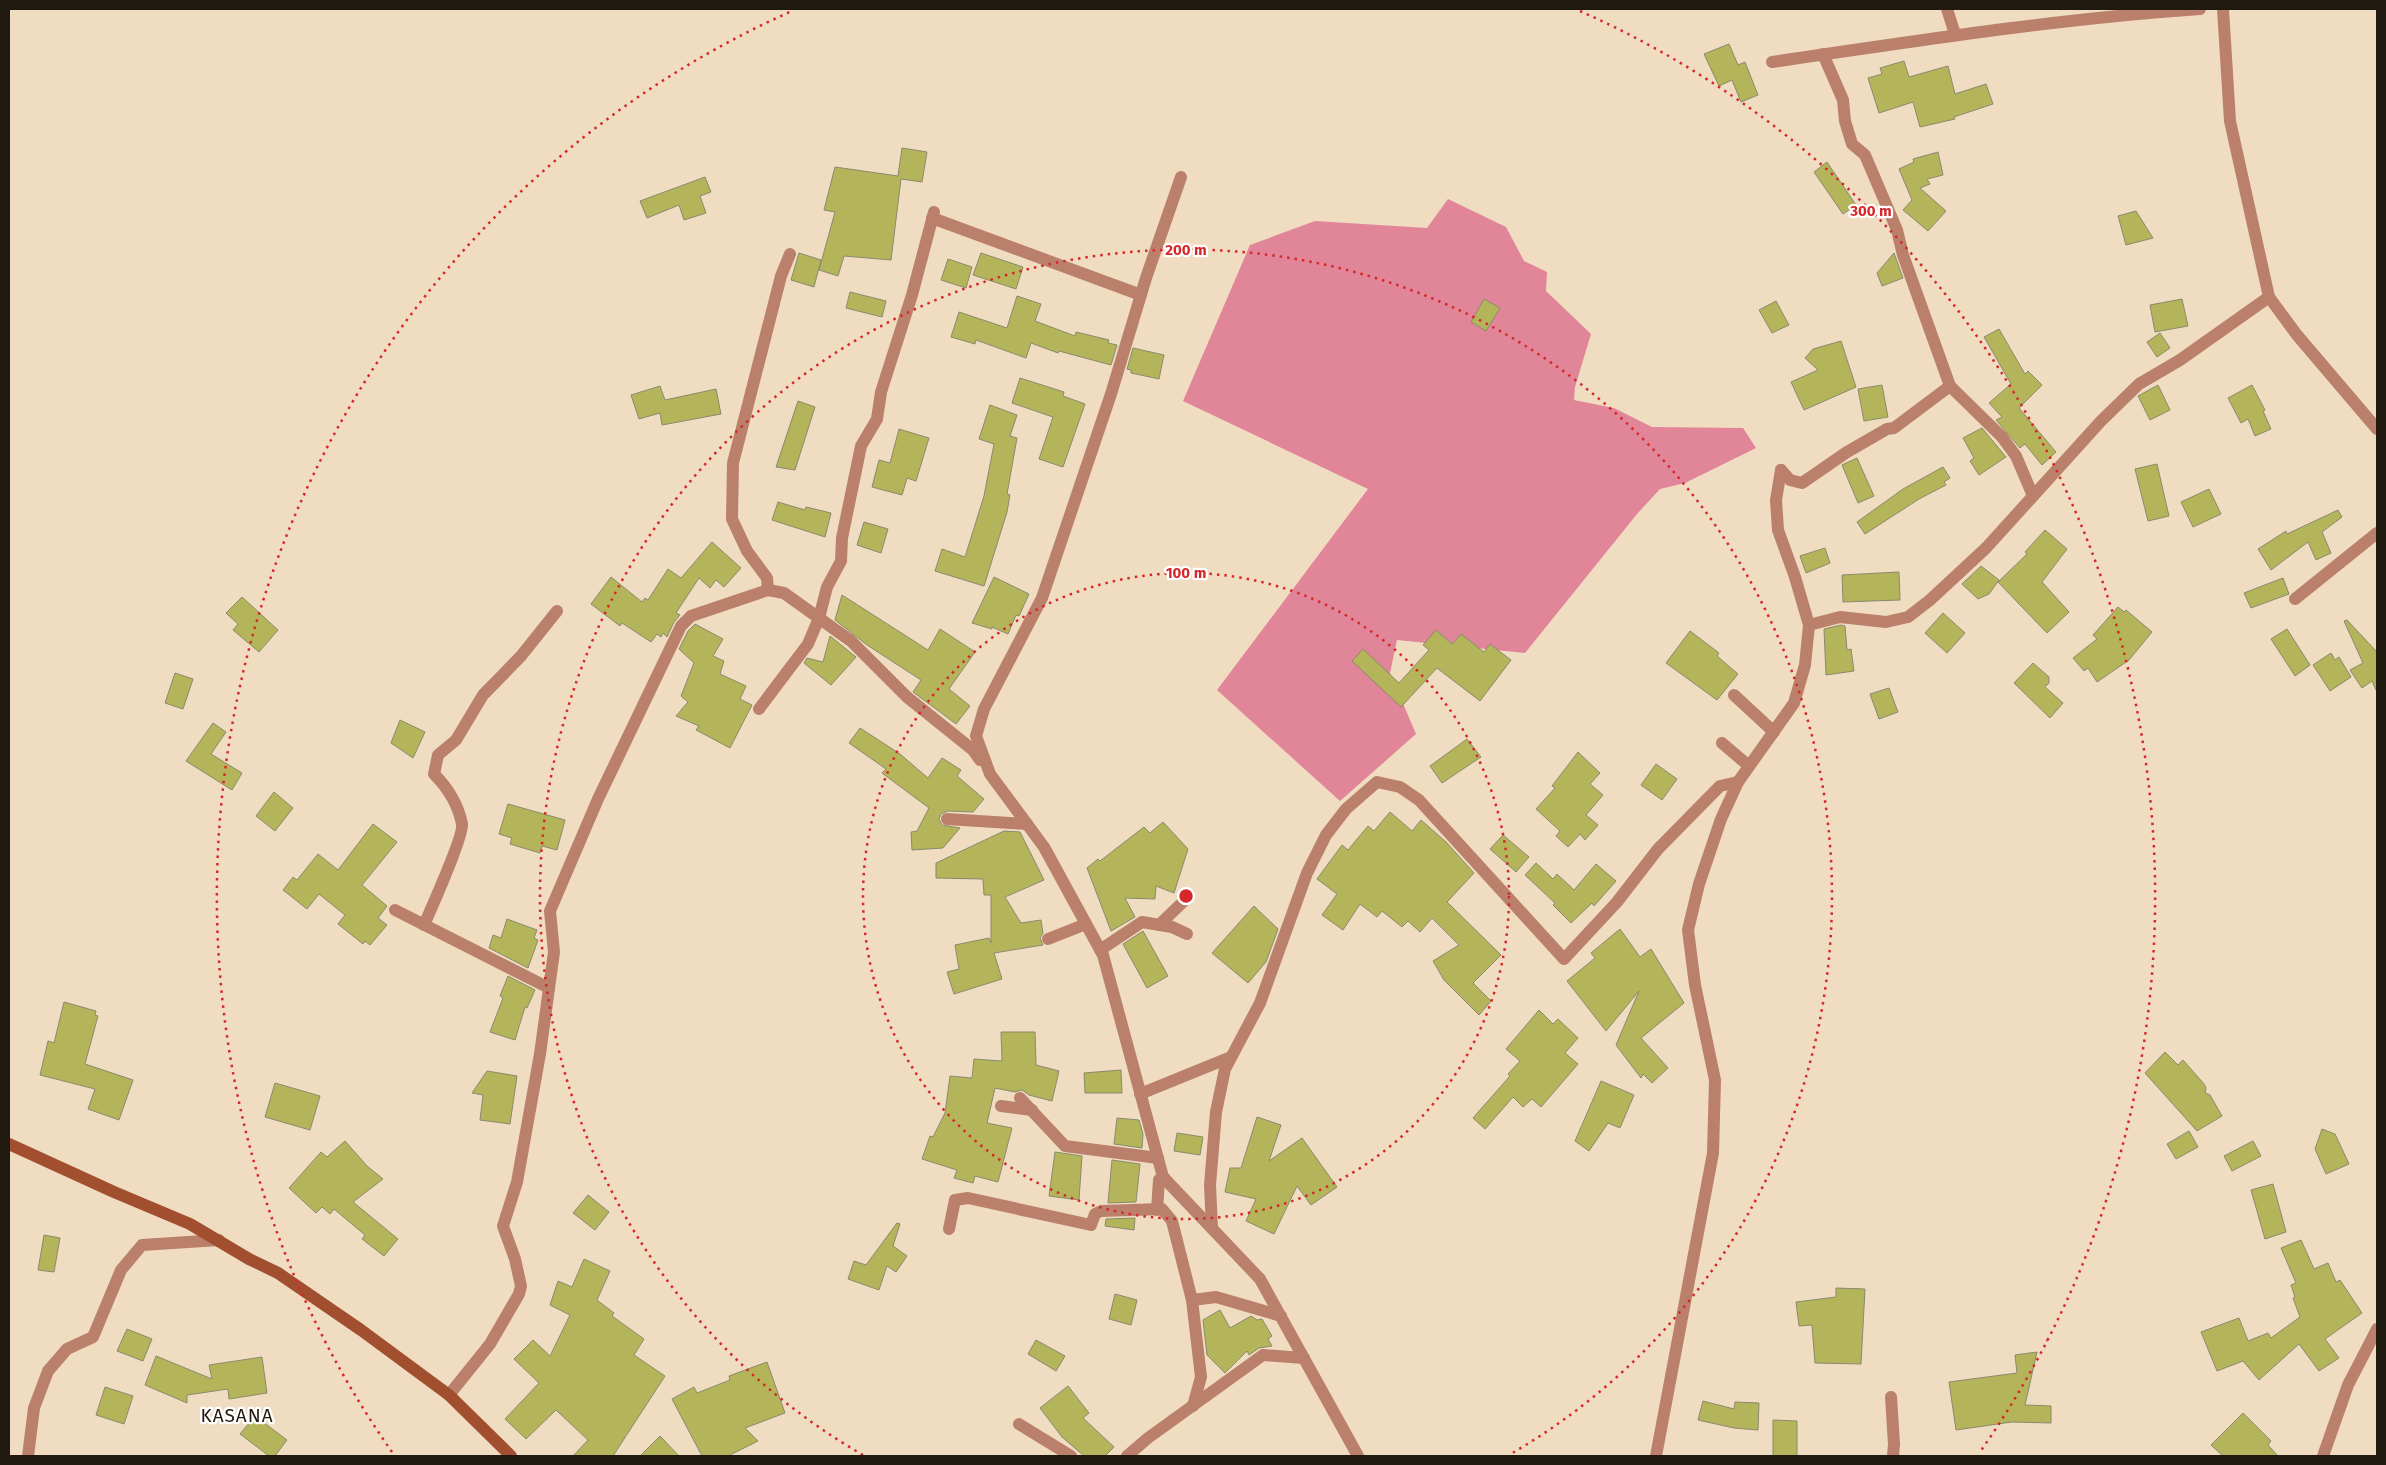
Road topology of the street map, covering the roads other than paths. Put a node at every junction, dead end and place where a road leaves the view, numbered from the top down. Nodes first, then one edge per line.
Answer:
1 (1946, 9) edge
2 (2200, 9) edge
3 (2223, 9) edge
4 (2115, 12) edge
5 (1955, 34) junction
6 (1823, 54) junction
7 (1772, 62) dead end
8 (1182, 177) dead end
9 (790, 254) dead end
10 (1141, 295) junction
11 (2269, 297) junction
12 (1950, 386) junction
13 (2377, 429) edge
14 (2033, 496) junction
15 (2377, 534) edge
16 (768, 590) junction
17 (2295, 599) dead end
18 (557, 611) dead end
19 (819, 618) junction
20 (1808, 625) junction
21 (1734, 696) dead end
22 (759, 709) dead end
23 (1774, 732) junction
24 (1722, 743) dead end
25 (1749, 766) junction
26 (990, 774) junction
27 (1738, 782) junction
28 (947, 819) dead end
29 (1027, 824) junction
30 (1185, 900) dead end
31 (395, 910) dead end
32 (1086, 924) junction
33 (424, 925) junction
34 (1159, 925) junction
35 (1187, 934) dead end
36 (1048, 938) dead end
37 (1100, 950) junction
38 (549, 988) junction
39 (1231, 1057) junction
40 (1140, 1094) junction
41 (1020, 1098) dead end
42 (1001, 1106) dead end
43 (1032, 1110) junction
44 (9, 1144) edge
45 (1158, 1158) junction
46 (1165, 1179) junction
47 (1157, 1210) junction
48 (949, 1228) dead end
49 (1212, 1228) junction
50 (219, 1240) junction
51 (1192, 1300) junction
52 (1281, 1316) junction
53 (2377, 1329) edge
54 (1304, 1358) junction
55 (449, 1395) junction
56 (1891, 1397) dead end
57 (1193, 1406) junction
58 (1019, 1424) dead end
59 (28, 1456) edge
60 (511, 1456) edge
61 (1071, 1456) edge
62 (1127, 1456) edge
63 (1358, 1456) edge
64 (1656, 1456) edge
65 (1893, 1456) edge
66 (2323, 1456) edge

1 - 5 street
2 - 4 street
3 - 11 street
4 - 5 street
5 - 6 street
6 - 7 street
6 - 12 street
8 - 10 street
9 - 16 street
10 - 19 street
10 - 26 street
11 - 13 street
11 - 14 street
12 - 14 street
12 - 20 street
14 - 20 street
15 - 17 street
16 - 19 street
16 - 38 street
18 - 33 street
19 - 22 street
19 - 26 street
20 - 23 street
21 - 23 street
23 - 25 street
24 - 25 street
25 - 27 street
26 - 29 street
27 - 39 street
27 - 64 street
28 - 29 street
29 - 32 street
30 - 34 street
31 - 33 street
32 - 36 street
32 - 37 street
33 - 38 street
34 - 35 street
34 - 37 street
37 - 40 street
38 - 55 street
39 - 40 street
39 - 49 street
40 - 45 street
41 - 43 street
42 - 43 street
43 - 45 street
44 - 50 main road
45 - 46 street
46 - 47 street
46 - 49 street
47 - 48 street
47 - 51 street
49 - 52 street
50 - 55 main road
50 - 59 street
51 - 52 street
51 - 57 street
52 - 54 street
53 - 66 street
54 - 57 street
54 - 63 street
55 - 60 main road
56 - 65 street
57 - 62 street
58 - 61 street

